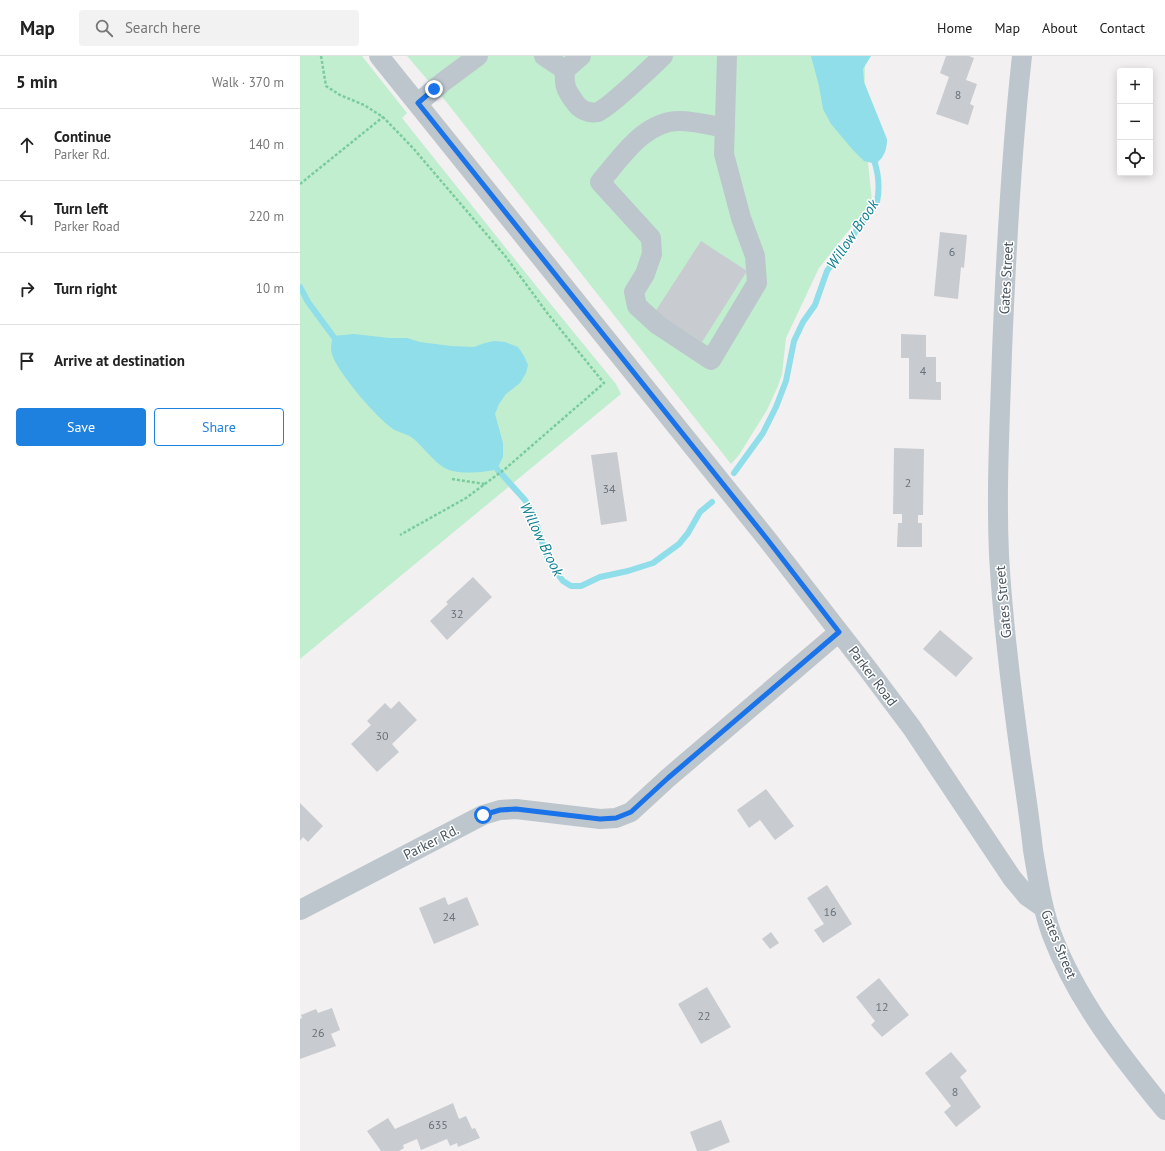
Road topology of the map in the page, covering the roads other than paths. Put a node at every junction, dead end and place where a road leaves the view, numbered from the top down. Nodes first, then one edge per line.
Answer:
1 (379, 56) edge
2 (478, 56) edge
3 (544, 56) edge
4 (581, 56) edge
5 (663, 56) edge
6 (727, 56) edge
7 (1022, 56) edge
8 (565, 70) junction
9 (418, 103) junction
10 (725, 128) junction
11 (839, 632) junction
12 (1044, 908) junction
13 (300, 910) edge
14 (1165, 1110) edge

1 - 9 street, Parker Road
2 - 9 street
3 - 8 street
4 - 8 street
5 - 8 street
6 - 10 street
7 - 12 street, Gates Street
9 - 11 street, Parker Road
10 - 10 street
11 - 12 street, Parker Road
11 - 13 street, Parker Rd.
12 - 14 street, Gates Street

